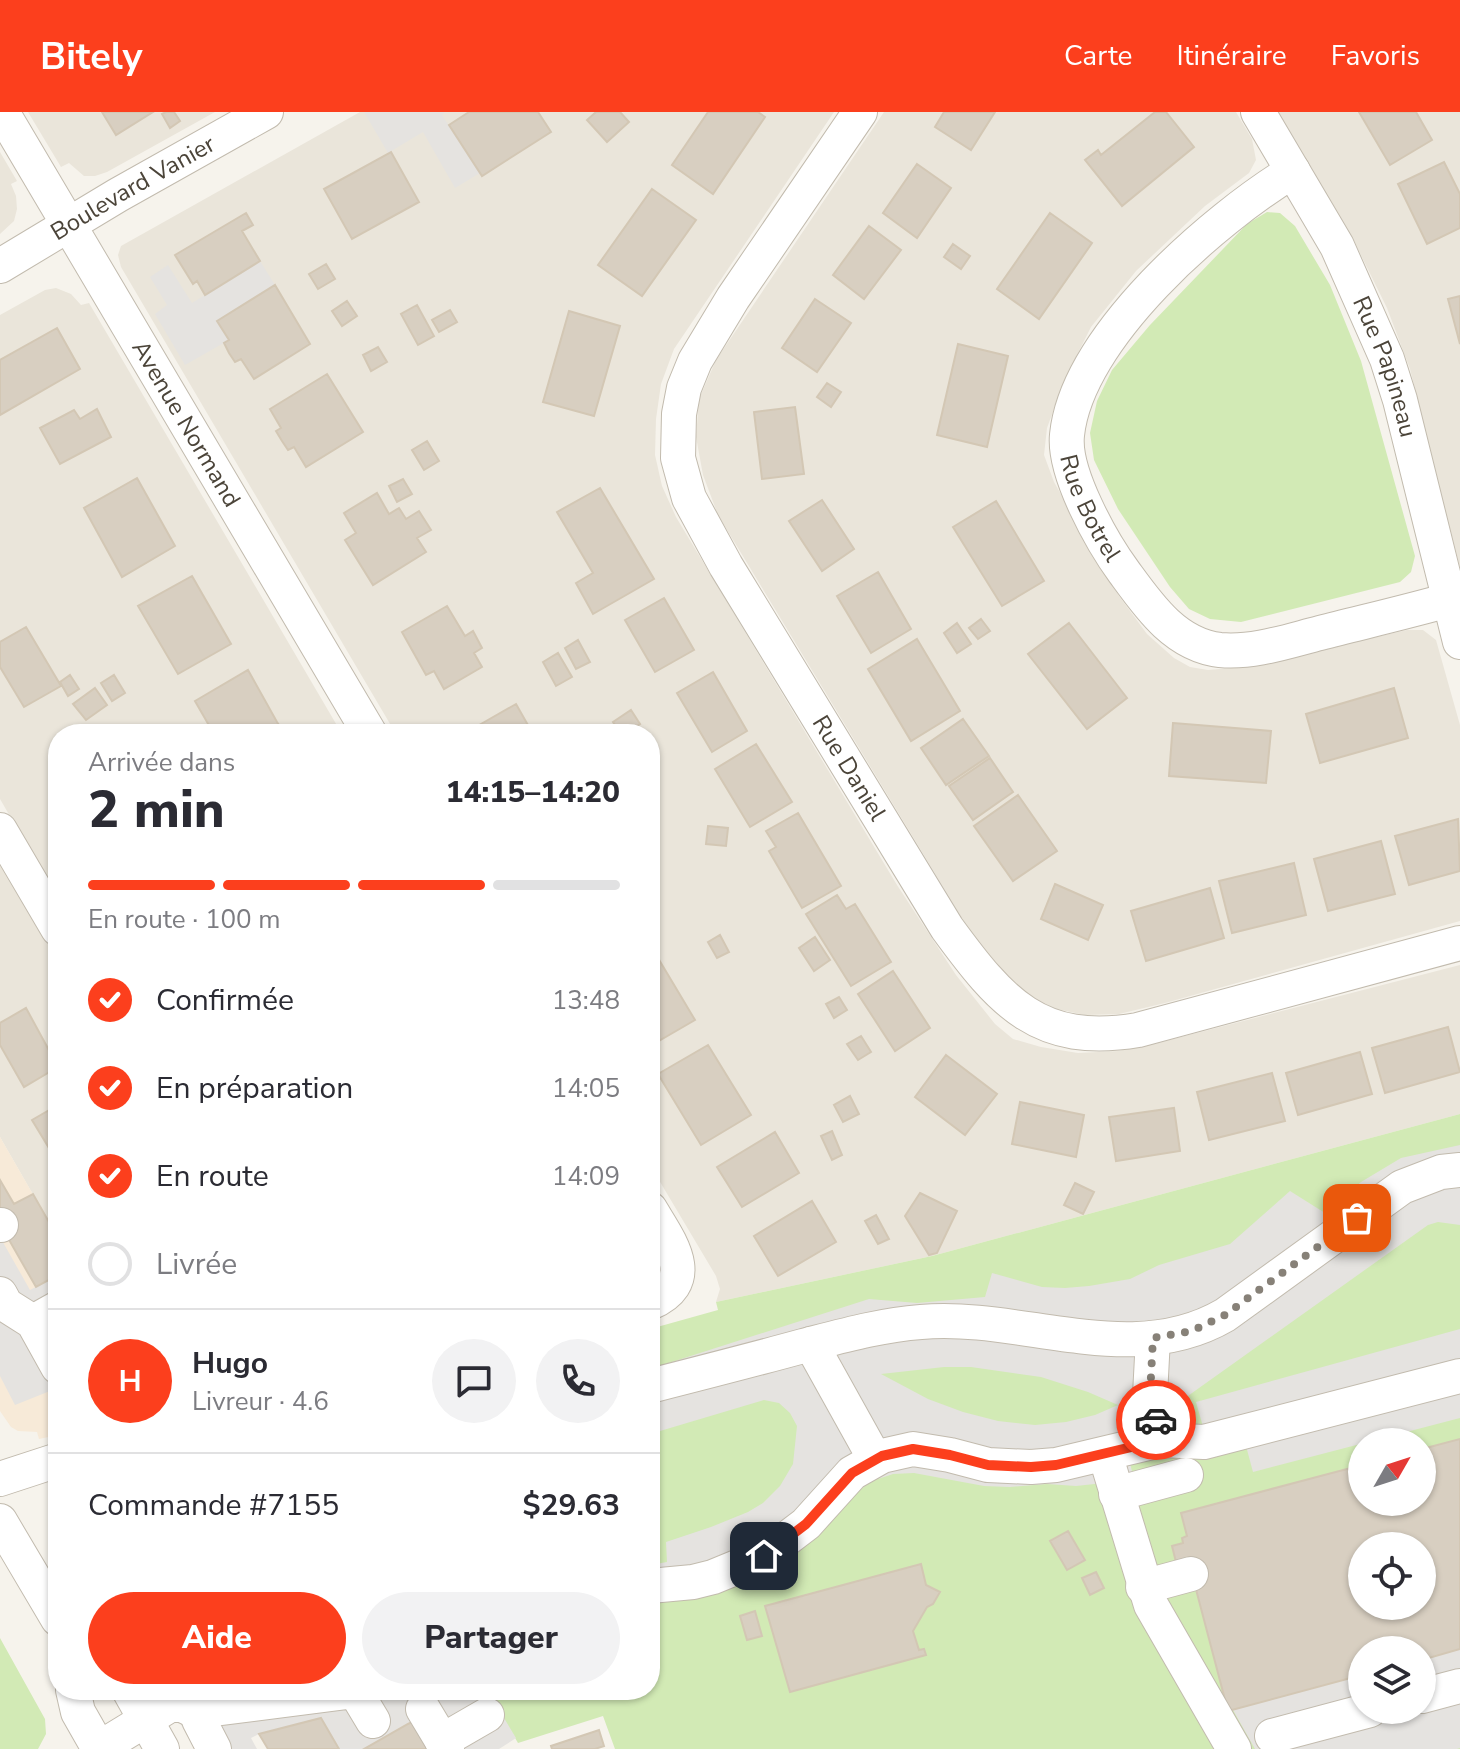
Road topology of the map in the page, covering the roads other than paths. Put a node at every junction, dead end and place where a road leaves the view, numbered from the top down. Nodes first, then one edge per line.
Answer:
1 (2, 112) edge
2 (266, 112) edge
3 (860, 112) edge
4 (1258, 112) edge
5 (1293, 171) junction
6 (70, 225) junction
7 (0, 266) edge
8 (1449, 600) junction
9 (1460, 642) edge
10 (364, 724) edge
11 (0, 830) edge
12 (48, 912) edge
13 (1460, 943) edge
14 (1460, 1170) edge
15 (660, 1226) edge
16 (0, 1294) edge
17 (660, 1296) edge
18 (45, 1315) edge
19 (1153, 1338) junction
20 (811, 1344) junction
21 (1460, 1376) edge
22 (660, 1383) edge
23 (1161, 1440) junction
24 (1105, 1454) junction
25 (875, 1459) junction
26 (48, 1463) edge
27 (1186, 1475) dead end
28 (0, 1479) edge
29 (1116, 1494) junction
30 (0, 1521) edge
31 (1191, 1574) dead end
32 (660, 1585) edge
33 (1143, 1587) junction
34 (48, 1605) edge
35 (1460, 1686) edge
36 (1436, 1692) edge
37 (75, 1700) edge
38 (135, 1700) edge
39 (284, 1700) edge
40 (360, 1700) edge
41 (423, 1709) dead end
42 (201, 1714) junction
43 (487, 1715) dead end
44 (1348, 1716) edge
45 (373, 1721) dead end
46 (154, 1735) edge
47 (1272, 1736) dead end
48 (444, 1745) edge
49 (98, 1749) edge
50 (214, 1749) edge
51 (1234, 1749) edge

1 - 6 street, Avenue Normand
2 - 6 street, Boulevard Vanier
3 - 13 street, Rue Daniel
4 - 5 street, Rue Papineau
5 - 8 street, Rue Papineau
5 - 8 street, Rue Botrel
6 - 7 street, Boulevard Vanier
6 - 10 street, Avenue Normand
8 - 9 street, Rue Papineau
11 - 12 street
14 - 19 street
15 - 17 street
16 - 18 street
19 - 20 street
19 - 23 street
20 - 22 street
20 - 25 street
21 - 23 street
23 - 24 street
24 - 25 street
24 - 29 street
25 - 32 street
26 - 28 street
27 - 29 street
29 - 33 street
30 - 34 street
31 - 33 street
33 - 51 street
35 - 36 street
37 - 49 street
38 - 46 street
39 - 42 street
40 - 45 street
41 - 48 street
42 - 46 street
42 - 50 street
43 - 48 street
44 - 47 street
46 - 49 street

